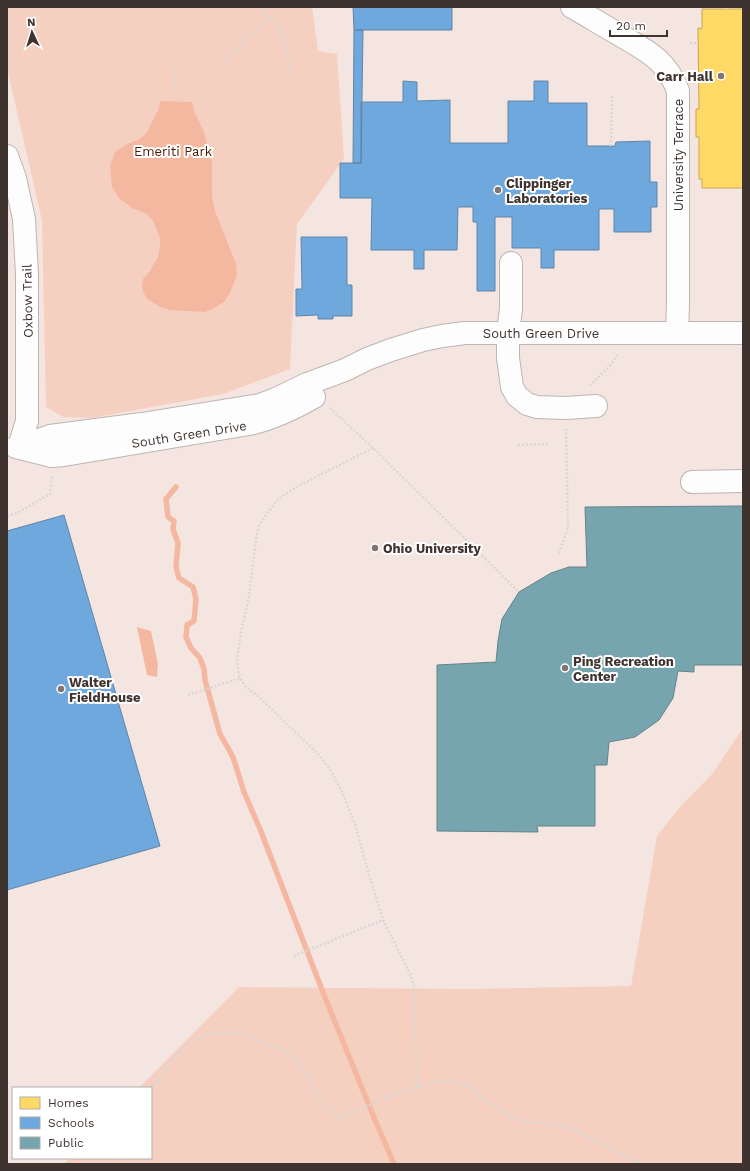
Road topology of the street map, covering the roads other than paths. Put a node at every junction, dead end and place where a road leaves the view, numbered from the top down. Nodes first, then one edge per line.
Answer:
1 (572, 7) edge
2 (7, 156) edge
3 (511, 263) dead end
4 (508, 333) junction
5 (743, 333) edge
6 (677, 334) junction
7 (581, 407) road end
8 (13, 446) edge
9 (743, 481) edge
10 (692, 482) dead end

1 - 6 street, University Terrace
2 - 8 street, Oxbow Trail
3 - 4 street
4 - 6 street, South Green Drive
4 - 7 street
4 - 8 street, South Green Drive
5 - 6 street, South Green Drive
9 - 10 street

